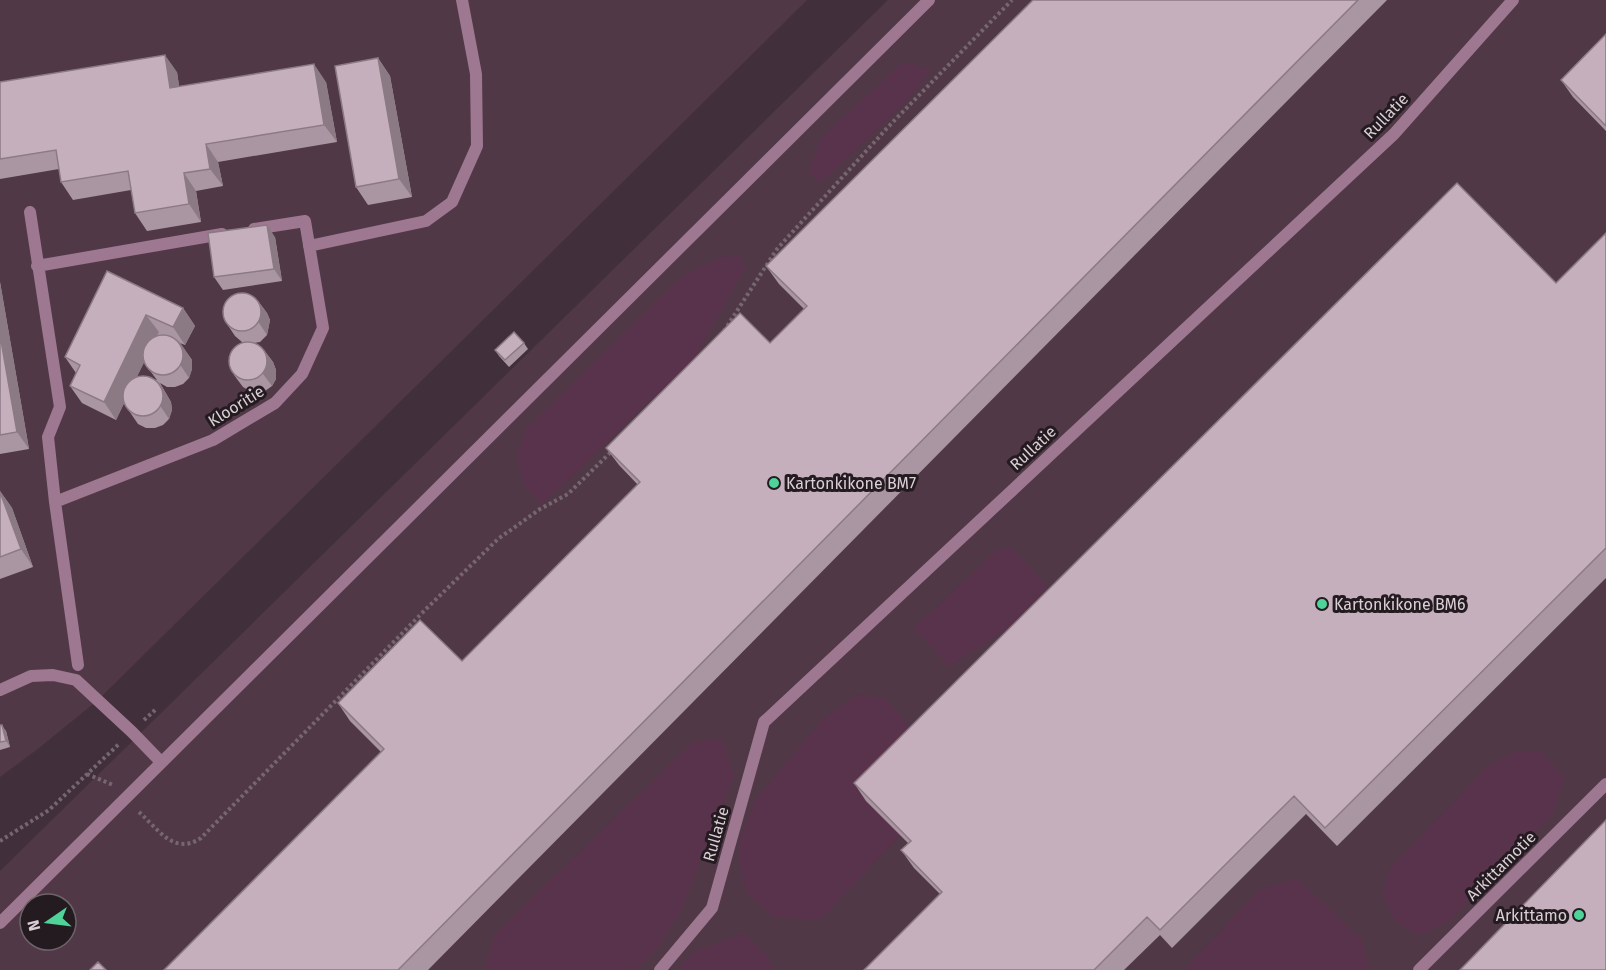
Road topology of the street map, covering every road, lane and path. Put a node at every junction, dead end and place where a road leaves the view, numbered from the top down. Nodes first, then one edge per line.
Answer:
1 (462, 0) edge
2 (929, 0) edge
3 (1012, 0) edge
4 (1513, 0) edge
5 (30, 212) dead end
6 (309, 246) junction
7 (37, 266) junction
8 (720, 338) edge
9 (618, 445) edge
10 (55, 502) junction
11 (78, 665) dead end
12 (0, 690) edge
13 (155, 710) dead end
14 (132, 732) junction
15 (161, 762) junction
16 (87, 774) junction
17 (1606, 784) edge
18 (125, 798) junction
19 (0, 841) edge
20 (0, 922) edge
21 (660, 970) edge
22 (1419, 970) edge

1 - 6 lane
2 - 15 lane
3 - 8 path
4 - 21 lane, Rullatie
5 - 7 lane
6 - 7 lane, Klooritie
6 - 10 lane, Klooritie
7 - 10 lane
9 - 18 path
10 - 11 lane
12 - 14 lane
13 - 14 path
14 - 15 lane
14 - 16 path
15 - 18 lane
16 - 18 path
16 - 19 path
17 - 22 lane, Arkittamotie
18 - 20 lane

